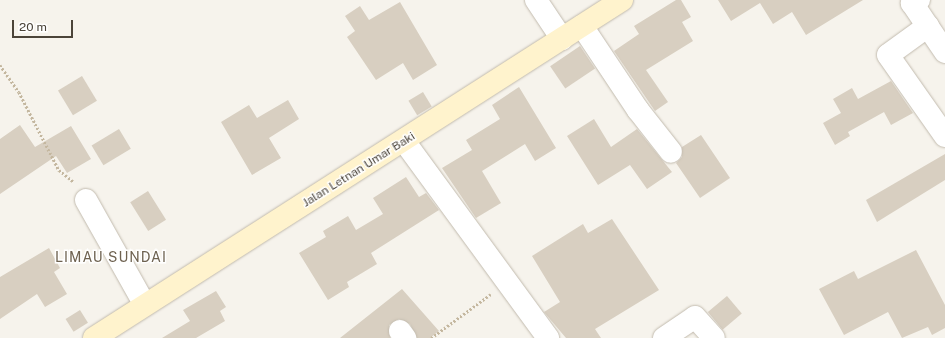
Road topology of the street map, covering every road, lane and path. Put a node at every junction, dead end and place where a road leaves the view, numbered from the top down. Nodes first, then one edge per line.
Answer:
1 (536, 0) edge
2 (622, 0) edge
3 (914, 1) edge
4 (582, 26) junction
5 (928, 26) junction
6 (562, 39) junction
7 (945, 52) edge
8 (0, 65) edge
9 (945, 136) edge
10 (404, 141) junction
11 (671, 152) dead end
12 (86, 200) joint
13 (509, 281) junction
14 (145, 306) junction
15 (94, 338) edge
16 (431, 338) edge
17 (548, 338) edge
18 (664, 338) edge
19 (714, 338) edge

1 - 6 street
2 - 4 street, Jalan Letnan Umar Baki
3 - 5 street
4 - 6 street, Jalan Letnan Umar Baki
4 - 11 street
5 - 7 street
5 - 9 street
6 - 10 street, Jalan Letnan Umar Baki
8 - 12 path
10 - 13 street
10 - 14 street, Jalan Letnan Umar Baki
12 - 14 street
13 - 16 path
13 - 17 street
14 - 15 street, Jalan Letnan Umar Baki
18 - 19 street

